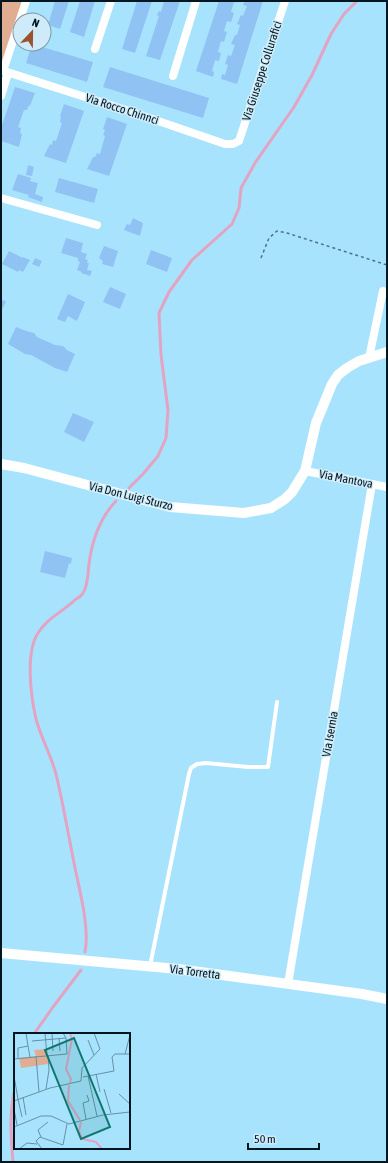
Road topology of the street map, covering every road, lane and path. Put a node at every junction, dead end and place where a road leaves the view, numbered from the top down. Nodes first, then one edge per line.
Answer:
1 (26, 1) edge
2 (111, 1) edge
3 (196, 1) edge
4 (285, 1) edge
5 (95, 49) dead end
6 (4, 72) edge
7 (172, 76) dead end
8 (1, 96) edge
9 (239, 141) joint
10 (1, 198) edge
11 (97, 225) dead end
12 (261, 258) dead end
13 (387, 265) edge
14 (383, 291) dead end
15 (387, 352) edge
16 (369, 358) junction
17 (1, 464) edge
18 (305, 471) junction
19 (372, 484) junction
20 (387, 487) edge
21 (277, 702) dead end
22 (1, 953) edge
23 (150, 967) junction
24 (288, 984) junction
25 (387, 999) edge

1 - 6 street
2 - 5 street
3 - 7 street
4 - 9 street, Via Giuseppe Collurafici
6 - 8 street
6 - 9 street, Via Rocco Chinnci
10 - 11 street
12 - 13 path
14 - 16 street
15 - 16 street, Via Don Luigi Sturzo
16 - 18 street, Via Don Luigi Sturzo
17 - 18 street, Via Don Luigi Sturzo
18 - 19 street, Via Mantova
19 - 20 street, Via Mantova
19 - 24 street, Via Isernia
21 - 23 lane
22 - 23 street, Via Torretta
23 - 24 street, Via Torretta
24 - 25 street, Via Torretta

